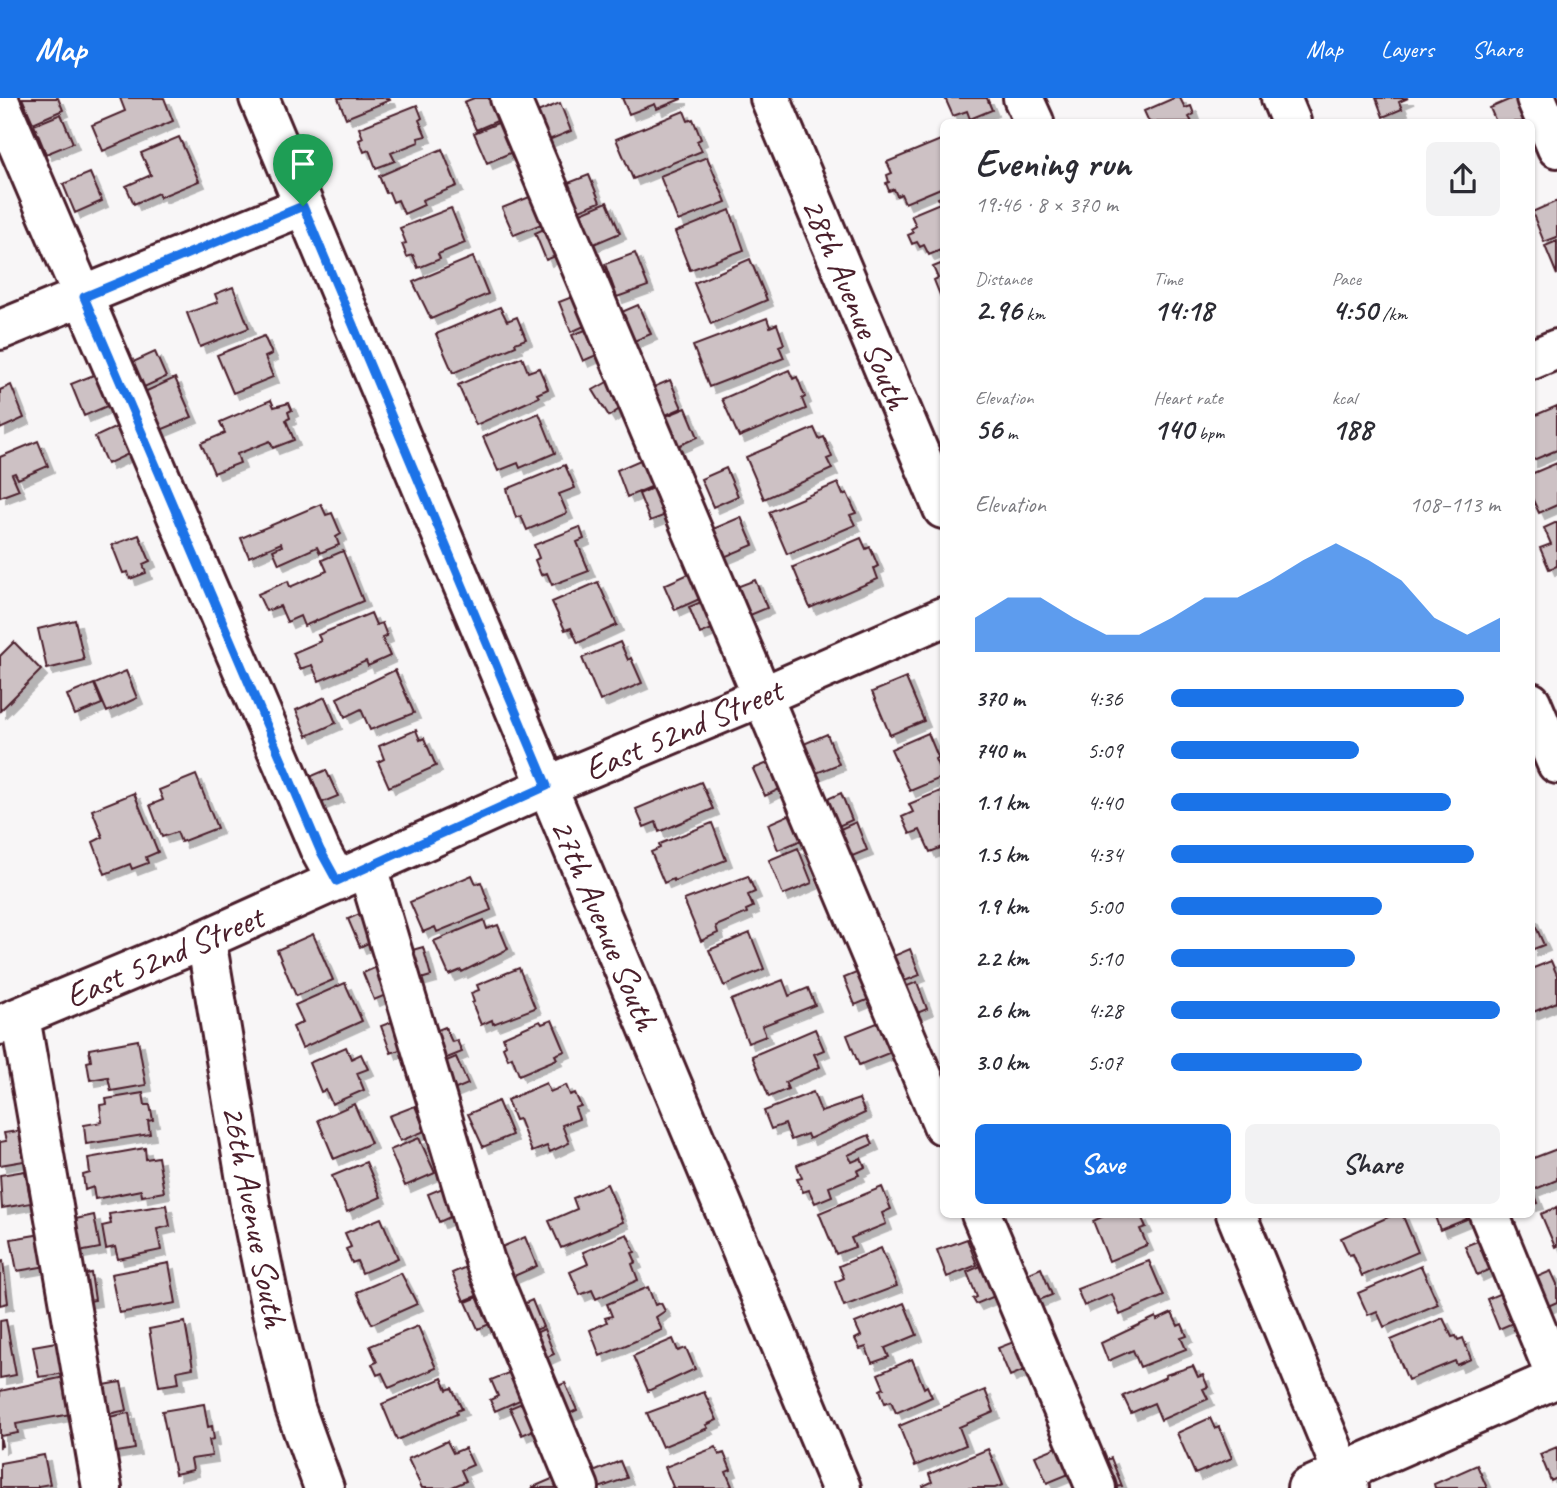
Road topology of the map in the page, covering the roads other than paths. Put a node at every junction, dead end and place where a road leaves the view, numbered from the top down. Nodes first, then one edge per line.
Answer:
1 (259, 98) edge
2 (510, 98) edge
3 (770, 98) edge
4 (1023, 98) edge
5 (1280, 98) edge
6 (1536, 98) edge
7 (0, 103) edge
8 (1033, 119) edge
9 (1290, 119) edge
10 (1557, 148) edge
11 (303, 206) junction
12 (84, 297) junction
13 (0, 330) edge
14 (1557, 349) edge
15 (1535, 358) edge
16 (940, 502) edge
17 (940, 618) edge
18 (763, 696) junction
19 (1535, 712) edge
20 (1557, 764) edge
21 (547, 786) junction
22 (352, 874) junction
23 (206, 939) junction
24 (10, 1021) edge
25 (940, 1118) edge
26 (983, 1218) edge
27 (1238, 1218) edge
28 (1491, 1218) edge
29 (1557, 1379) edge
30 (1345, 1480) edge
31 (102, 1488) edge
32 (324, 1488) edge
33 (579, 1488) edge
34 (841, 1488) edge
35 (1096, 1488) edge
36 (1307, 1488) edge

1 - 11 street, 27th Avenue South
2 - 18 street
3 - 16 street, 28th Avenue South
4 - 8 street
5 - 9 street
6 - 10 street
7 - 12 street
11 - 12 street
11 - 21 street, 27th Avenue South
12 - 13 street
12 - 22 street
14 - 15 street
17 - 18 street, East 52nd Street
18 - 21 street, East 52nd Street
18 - 25 street
19 - 20 street
21 - 22 street, East 52nd Street
21 - 34 street, 27th Avenue South
22 - 23 street, East 52nd Street
22 - 33 street
23 - 24 street, East 52nd Street
23 - 32 street, 26th Avenue South
24 - 31 street
26 - 35 street
27 - 30 street
28 - 29 street
29 - 30 street
30 - 36 street

